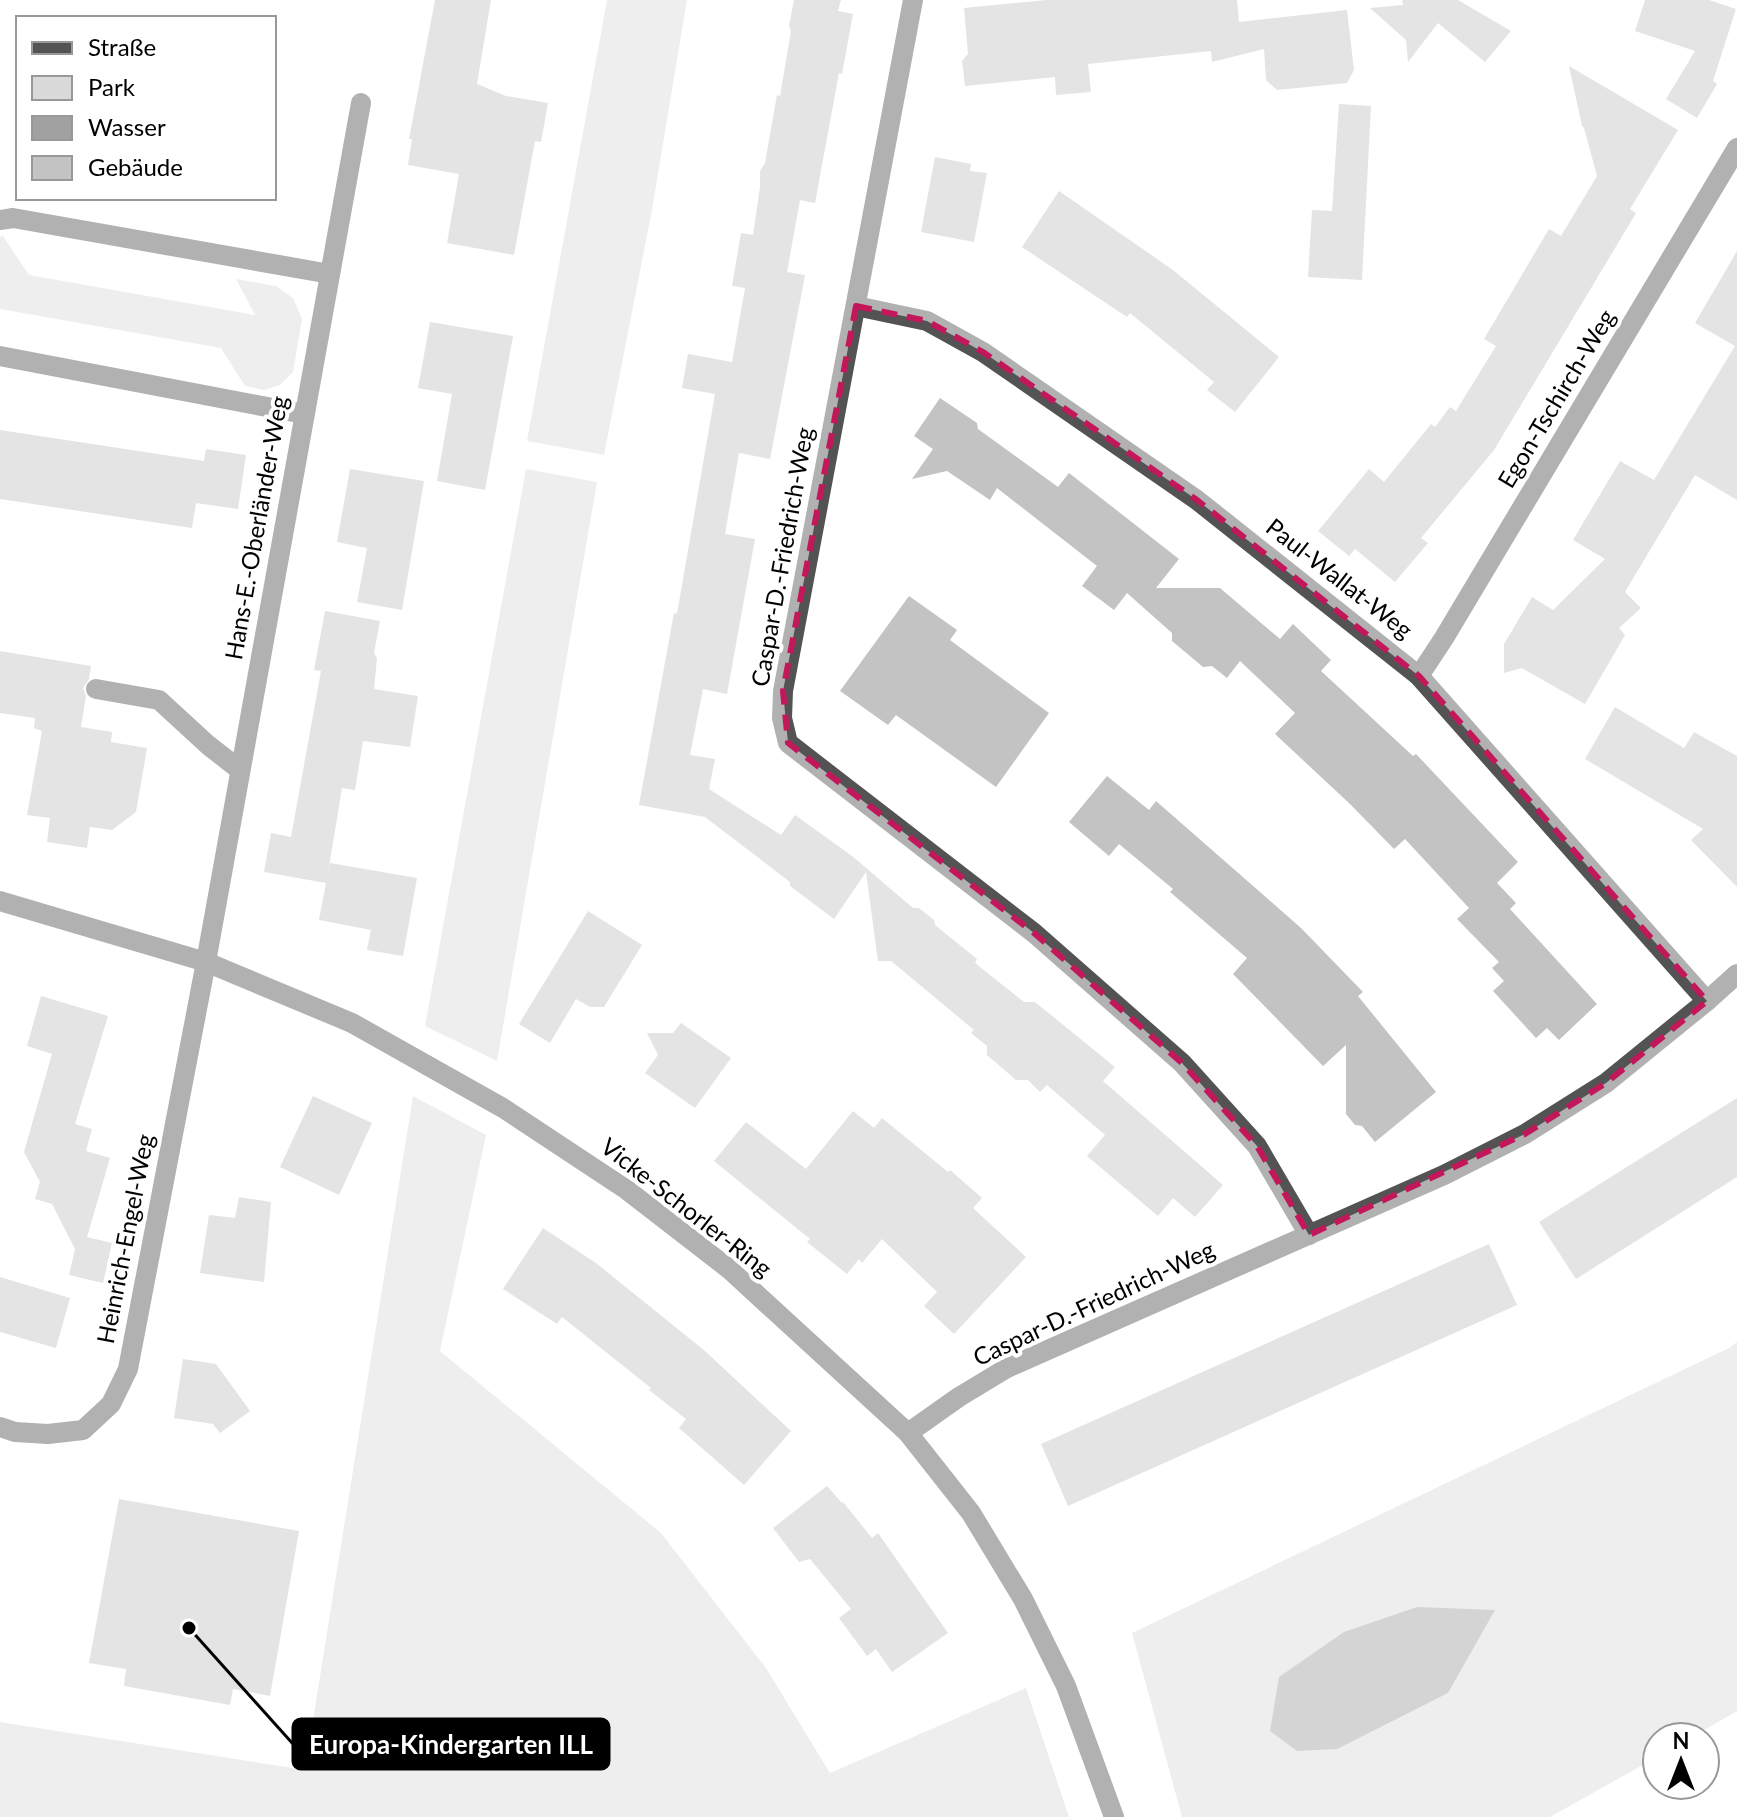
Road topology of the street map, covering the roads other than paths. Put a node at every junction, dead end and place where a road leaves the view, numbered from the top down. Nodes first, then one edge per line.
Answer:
1 (913, 0) edge
2 (361, 103) dead end
3 (1737, 148) edge
4 (0, 220) edge
5 (330, 274) junction
6 (856, 306) junction
7 (0, 356) edge
8 (304, 414) junction
9 (1419, 676) junction
10 (96, 689) dead end
11 (240, 770) junction
12 (0, 901) edge
13 (206, 962) junction
14 (1737, 974) edge
15 (1707, 1001) junction
16 (1309, 1235) junction
17 (0, 1427) edge
18 (908, 1433) junction
19 (1114, 1817) edge

1 - 6 street, Caspar-D.-Friedrich-Weg
2 - 5 street, Hans-E.-Oberländer-Weg
3 - 9 street, Egon-Tschirch-Weg
4 - 5 street
5 - 8 street, Hans-E.-Oberländer-Weg
6 - 9 street, Paul-Wallat-Weg
6 - 16 street, Caspar-D.-Friedrich-Weg
7 - 8 street
8 - 11 street, Hans-E.-Oberländer-Weg
9 - 15 street, Paul-Wallat-Weg
10 - 11 street
11 - 13 street, Hans-E.-Oberländer-Weg
12 - 13 street, Vicke-Schorler-Ring
13 - 17 street, Heinrich-Engel-Weg
13 - 18 street, Vicke-Schorler-Ring
14 - 15 street, Caspar-D.-Friedrich-Weg
15 - 16 street, Caspar-D.-Friedrich-Weg
16 - 18 street, Caspar-D.-Friedrich-Weg
18 - 19 street, Vicke-Schorler-Ring

